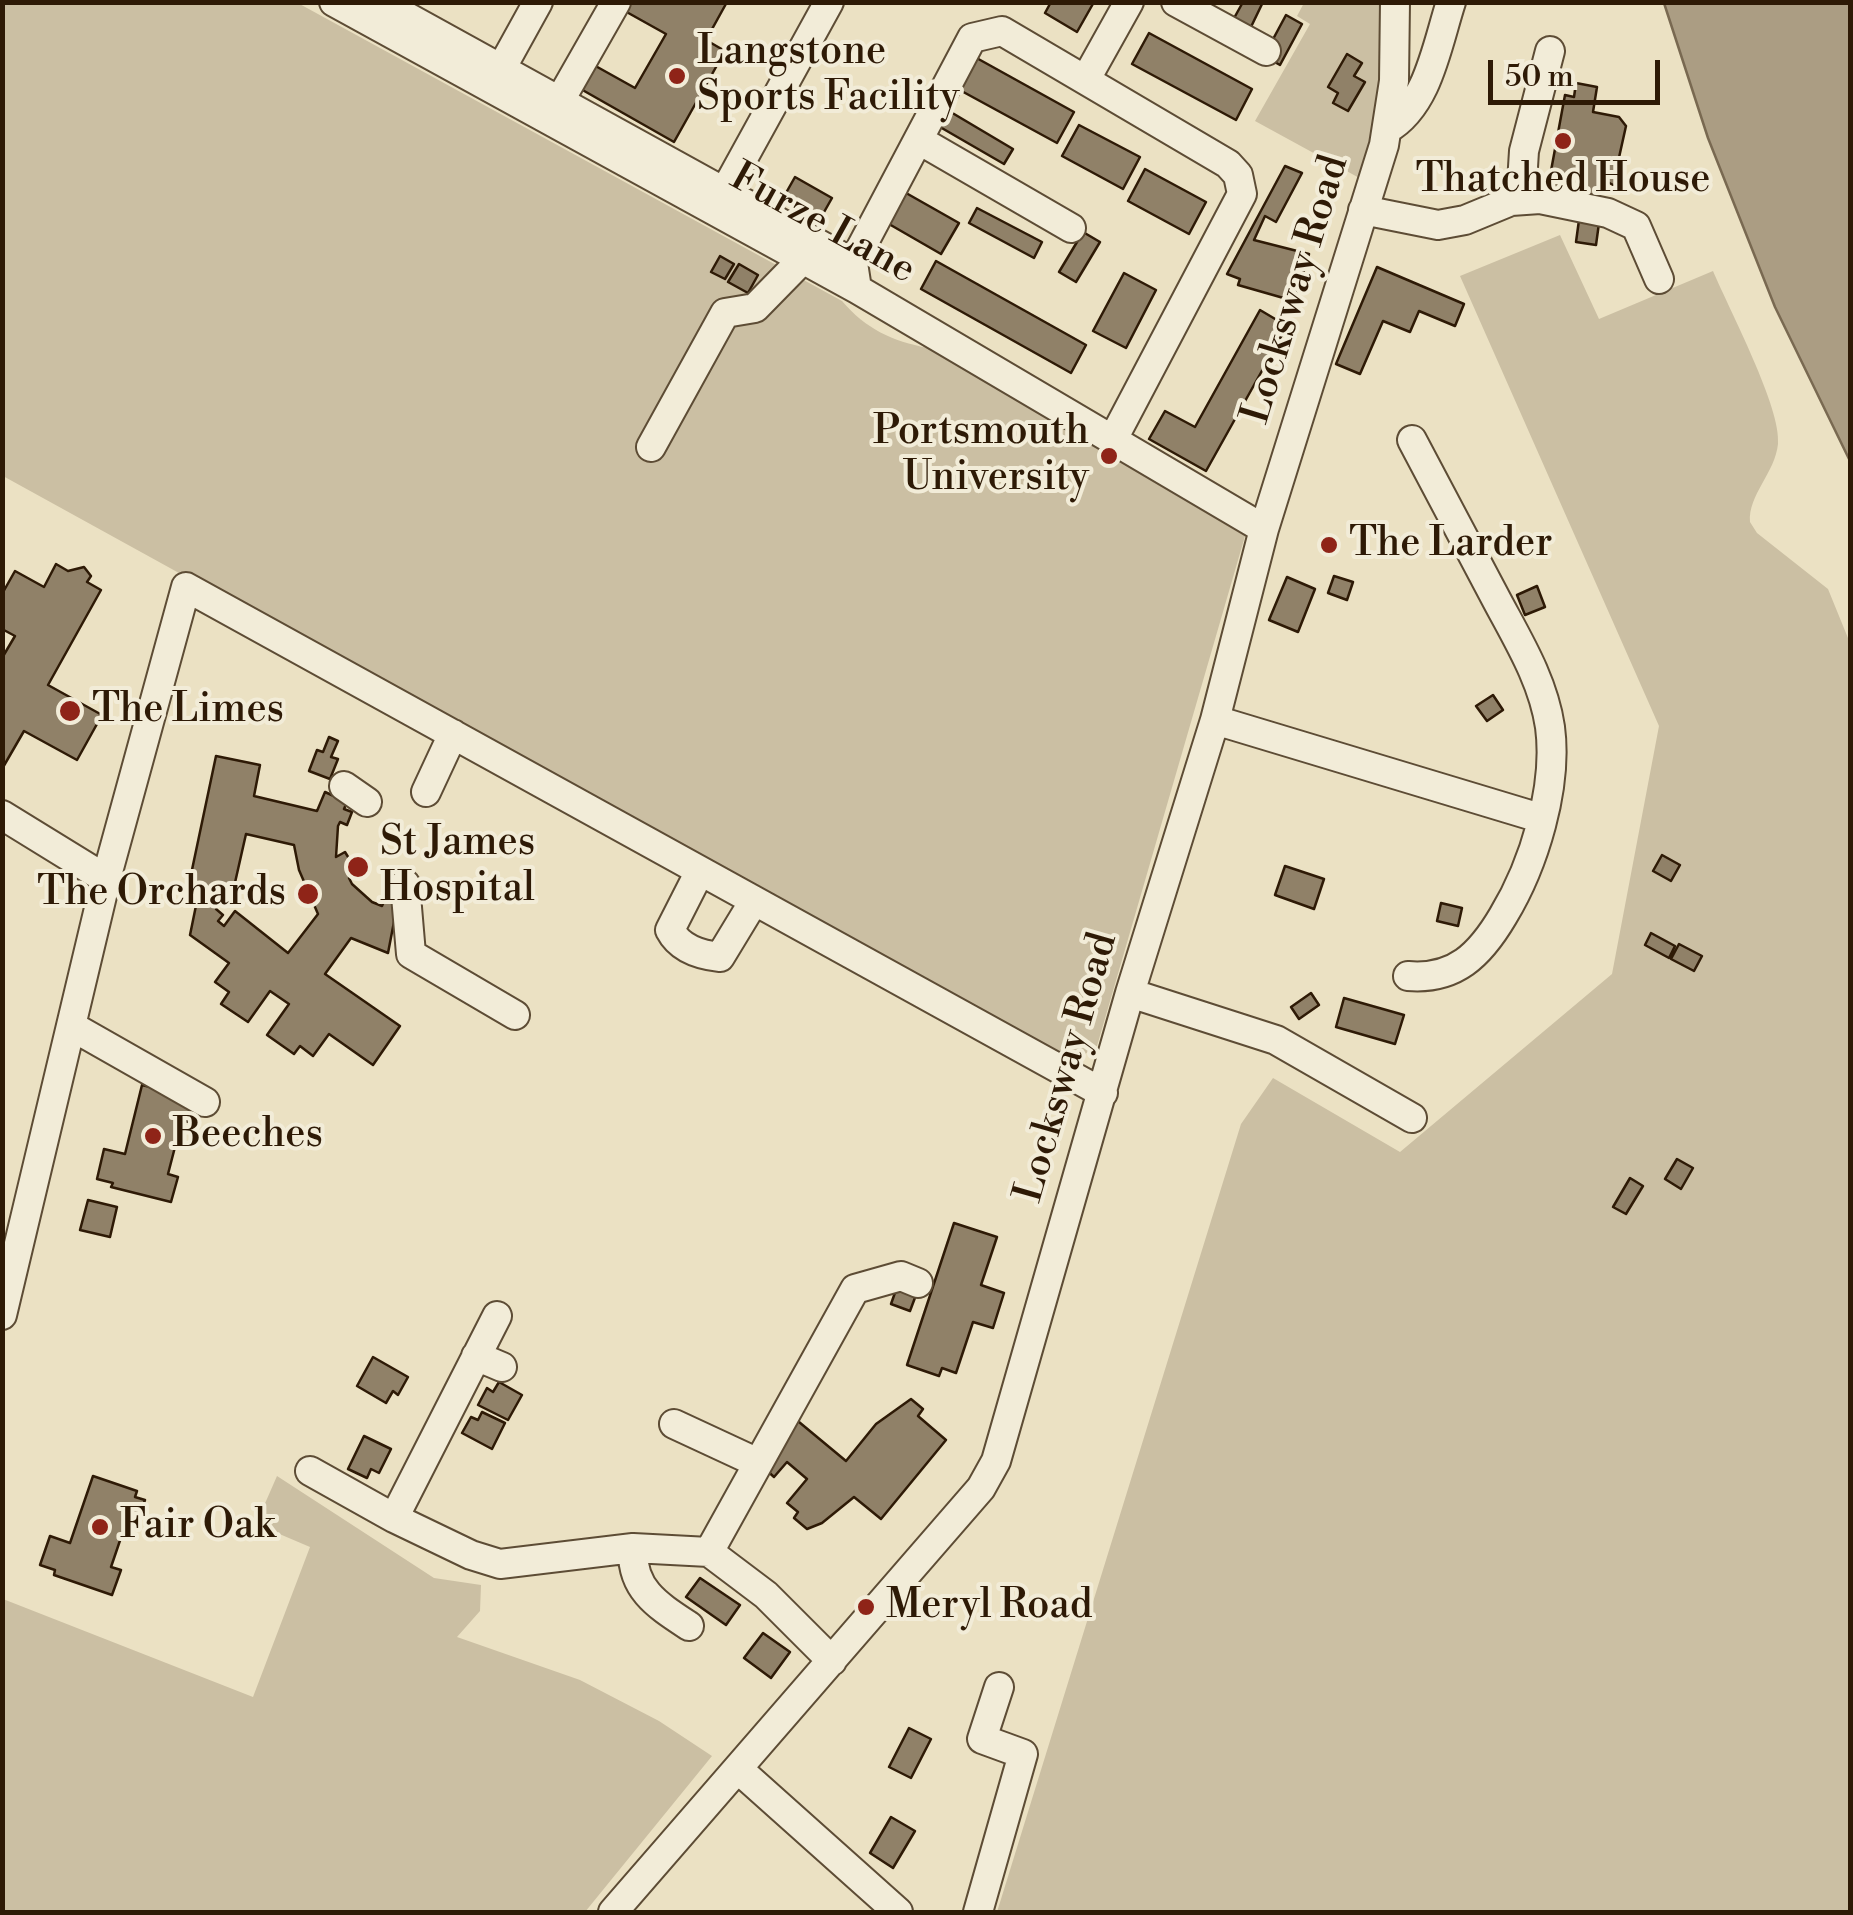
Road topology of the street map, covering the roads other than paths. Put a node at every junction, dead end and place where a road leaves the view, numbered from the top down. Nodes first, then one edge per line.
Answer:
1 (334, 2) edge
2 (380, 2) edge
3 (538, 2) edge
4 (616, 2) edge
5 (830, 2) edge
6 (1128, 2) edge
7 (1176, 2) edge
8 (1395, 2) edge
9 (1451, 2) edge
10 (1550, 50) dead end
11 (1266, 51) dead end
12 (501, 69) junction
13 (1086, 79) junction
14 (559, 102) junction
15 (1387, 130) junction
16 (919, 140) junction
17 (725, 191) junction
18 (1520, 200) junction
19 (1363, 210) junction
20 (1070, 228) dead end
21 (803, 259) junction
22 (855, 276) junction
23 (1659, 279) dead end
24 (1412, 440) dead end
25 (1112, 441) junction
26 (651, 447) dead end
27 (1264, 528) junction
28 (1215, 720) junction
29 (453, 734) junction
30 (426, 792) dead end
31 (2, 815) edge
32 (1540, 818) junction
33 (700, 870) junction
34 (106, 879) junction
35 (405, 884) dead end
36 (754, 901) junction
37 (1408, 976) dead end
38 (1130, 993) junction
39 (514, 1015) dead end
40 (73, 1028) junction
41 (1103, 1093) junction
42 (205, 1102) dead end
43 (1412, 1118) dead end
44 (918, 1283) dead end
45 (2, 1315) edge
46 (497, 1316) dead end
47 (476, 1356) junction
48 (502, 1367) dead end
49 (674, 1424) dead end
50 (758, 1463) junction
51 (310, 1472) dead end
52 (394, 1518) junction
53 (633, 1548) junction
54 (709, 1552) junction
55 (689, 1626) dead end
56 (832, 1661) junction
57 (999, 1686) dead end
58 (738, 1769) junction
59 (613, 1912) edge
60 (898, 1912) edge
61 (978, 1912) edge

1 - 21 street, Furze Lane
2 - 12 street
3 - 12 street
4 - 14 street
5 - 17 street
6 - 13 street
7 - 11 street
8 - 15 street
9 - 15 street
10 - 18 street
12 - 14 street
13 - 16 street
13 - 25 street
14 - 17 street
15 - 19 street, Locksway Road
16 - 20 street
16 - 22 street
17 - 22 street
18 - 19 street
18 - 23 street
19 - 27 street, Locksway Road
21 - 22 street, Furze Lane
21 - 26 street
22 - 25 street, Furze Lane
24 - 32 street
25 - 27 street, Furze Lane
27 - 28 street, Locksway Road
28 - 32 street
28 - 38 street, Locksway Road
29 - 30 street
29 - 33 street
29 - 34 street
31 - 34 street
32 - 37 street
33 - 36 street
33 - 36 street
34 - 40 street
35 - 39 street
36 - 41 street
38 - 41 street, Locksway Road
38 - 43 street
40 - 42 street
40 - 45 street
41 - 56 street, Locksway Road
44 - 50 street
46 - 47 street
47 - 48 street
47 - 52 street
49 - 50 street
50 - 54 street
51 - 52 street
52 - 53 street
53 - 54 street
53 - 55 street
54 - 56 street
56 - 58 street, Locksway Road
57 - 61 street
58 - 59 street, Locksway Road
58 - 60 street

